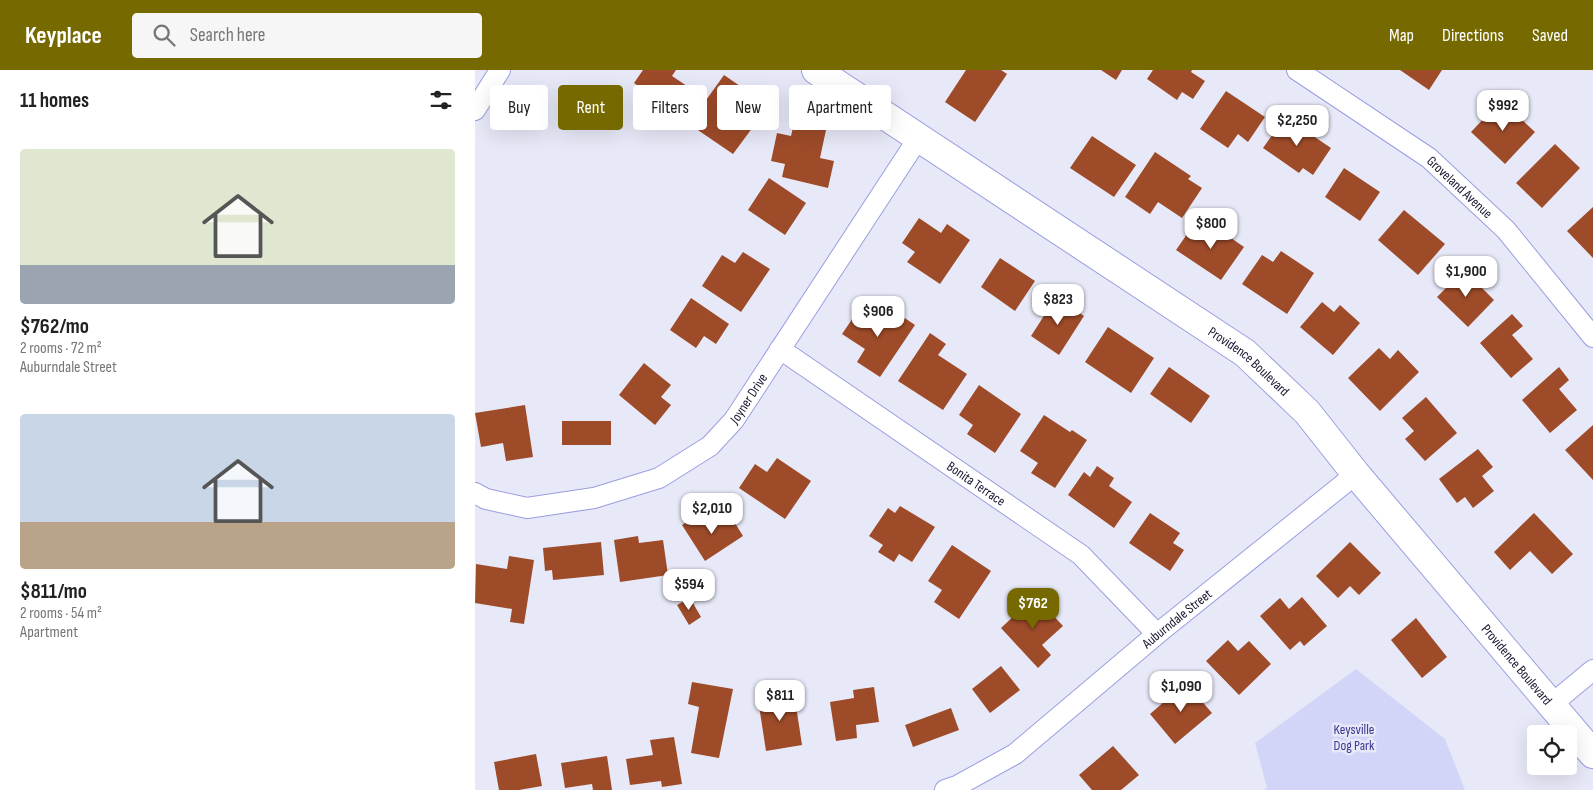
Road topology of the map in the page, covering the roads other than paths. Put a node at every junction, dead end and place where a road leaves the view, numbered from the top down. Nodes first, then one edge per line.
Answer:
1 (501, 70) edge
2 (816, 70) edge
3 (1297, 70) edge
4 (475, 110) edge
5 (919, 137) junction
6 (1593, 337) edge
7 (780, 349) junction
8 (1357, 474) junction
9 (475, 493) edge
10 (1157, 634) junction
11 (1593, 670) edge
12 (1552, 704) junction
13 (1593, 754) edge
14 (945, 790) edge

1 - 4 street
2 - 5 main road, Providence Boulevard
3 - 6 street, Groveland Avenue
5 - 7 street, Joyner Drive
5 - 8 main road, Providence Boulevard
7 - 9 street, Joyner Drive
7 - 10 street, Bonita Terrace
8 - 10 street, Auburndale Street
8 - 12 main road, Providence Boulevard
10 - 14 street, Auburndale Street
11 - 12 street
12 - 13 main road, Providence Boulevard

